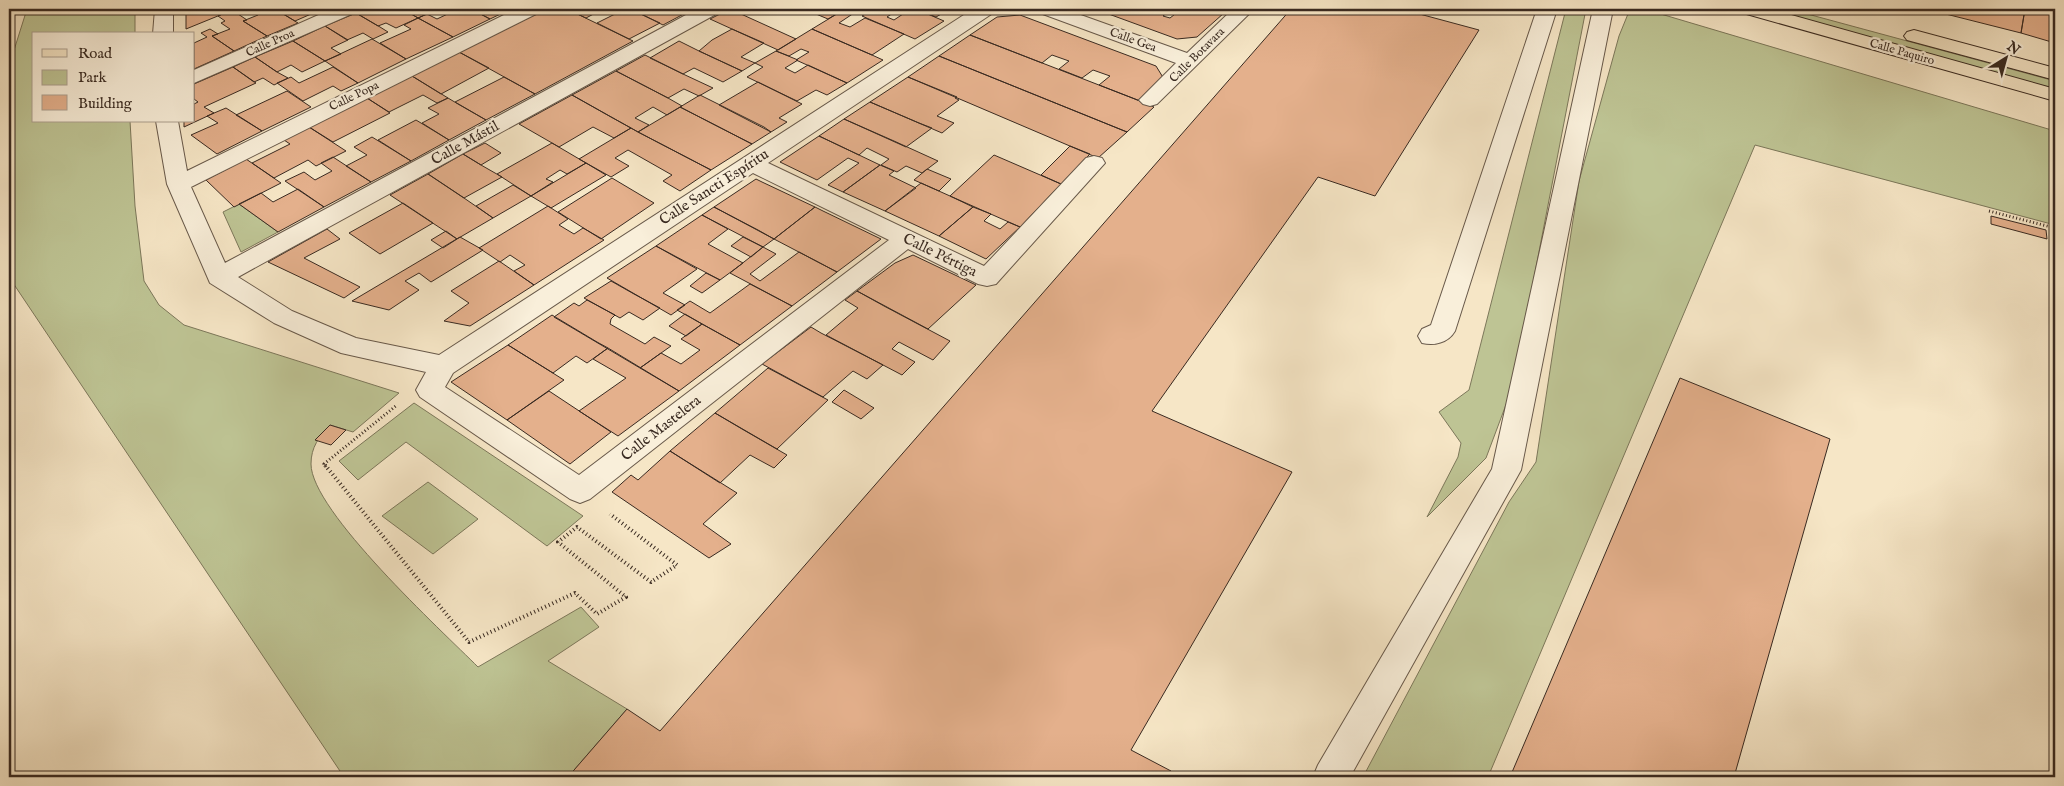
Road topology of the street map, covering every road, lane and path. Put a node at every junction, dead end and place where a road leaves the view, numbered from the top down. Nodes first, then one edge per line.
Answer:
1 (164, 9) edge
2 (347, 9) edge
3 (531, 9) edge
4 (710, 9) edge
5 (986, 9) edge
6 (1047, 9) edge
7 (1244, 9) edge
8 (1548, 9) edge
9 (1603, 9) edge
10 (1750, 9) edge
11 (1814, 9) edge
12 (163, 32) edge
13 (1191, 62) junction
14 (2055, 74) edge
15 (195, 77) edge
16 (2055, 95) edge
17 (1150, 100) dead end
18 (167, 122) edge
19 (751, 163) junction
20 (1094, 163) dead end
21 (178, 184) junction
22 (1989, 210) dead end
23 (2055, 228) edge
24 (907, 238) junction
25 (219, 277) junction
26 (1431, 336) dead end
27 (443, 366) junction
28 (430, 390) junction
29 (580, 491) junction
30 (1331, 777) edge

1 - 12 street
2 - 15 street, Calle Proa
3 - 21 street, Calle Popa
4 - 25 street, Calle Mástil
5 - 19 street, Calle Sancti Espíritu
6 - 13 street, Calle Gea
7 - 13 street, Calle Botavara
8 - 26 street
9 - 30 street
10 - 16 main road, Calle Paquiro
11 - 14 main road, Calle Paquiro
13 - 17 street, Calle Botavara
18 - 21 street
19 - 24 street, Calle Pértiga
19 - 27 street, Calle Sancti Espíritu
20 - 24 street, Calle Pértiga
21 - 25 street
22 - 23 path
24 - 29 street, Calle Mastelera
25 - 27 street
27 - 28 street
28 - 29 street
28 - 29 path

